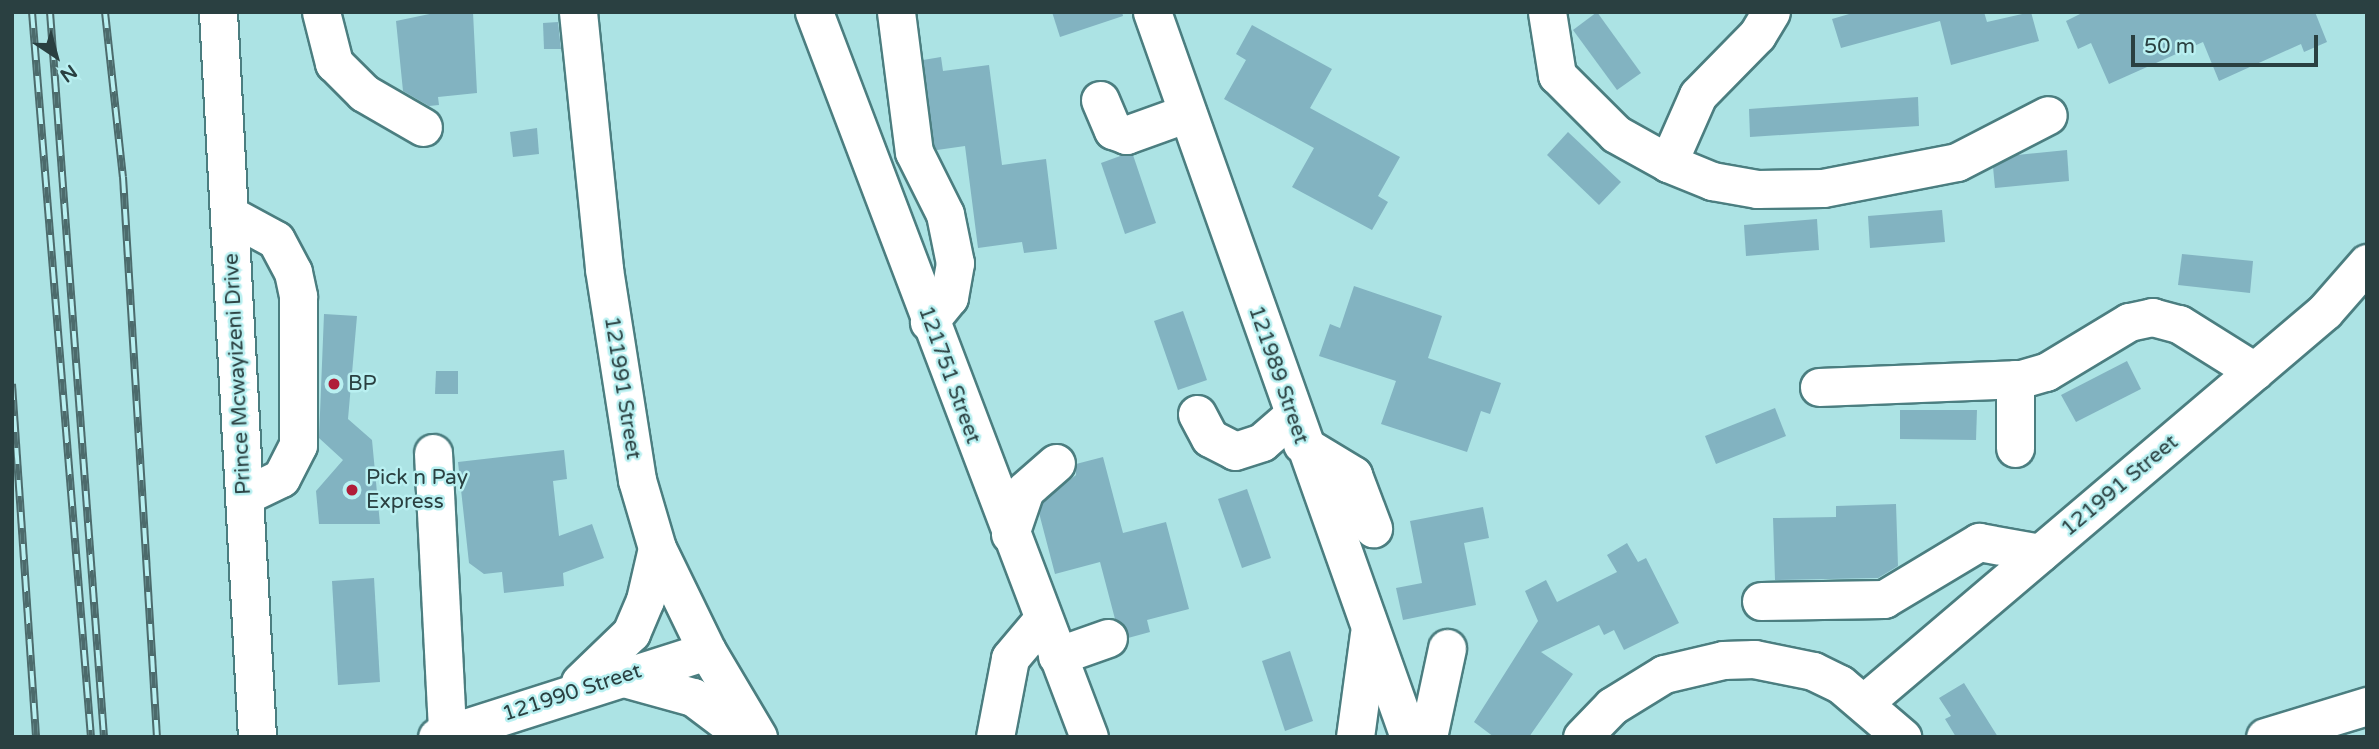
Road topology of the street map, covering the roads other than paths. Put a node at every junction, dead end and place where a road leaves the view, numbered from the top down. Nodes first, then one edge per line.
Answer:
1 (218, 12) edge
2 (321, 12) edge
3 (579, 12) edge
4 (814, 12) edge
5 (896, 12) edge
6 (1152, 12) edge
7 (1547, 12) edge
8 (1771, 12) edge
9 (1100, 100) dead end
10 (1187, 113) junction
11 (2048, 115) dead end
12 (424, 127) dead end
13 (1668, 163) junction
14 (230, 215) junction
15 (2367, 263) edge
16 (929, 322) junction
17 (2254, 371) junction
18 (2015, 379) junction
19 (1819, 387) dead end
20 (1197, 414) dead end
21 (1297, 430) junction
22 (2015, 448) dead end
23 (433, 453) dead end
24 (1056, 463) dead end
25 (244, 496) junction
26 (1373, 528) dead end
27 (1010, 534) junction
28 (657, 548) junction
29 (2039, 553) junction
30 (1762, 601) dead end
31 (1043, 619) junction
32 (1369, 633) junction
33 (1108, 638) dead end
34 (1447, 648) dead end
35 (706, 651) junction
36 (1057, 656) junction
37 (618, 677) junction
38 (566, 694) junction
39 (1866, 701) junction
40 (2352, 710) edge
41 (513, 724) edge
42 (442, 735) edge
43 (257, 737) edge
44 (746, 737) edge
45 (758, 737) edge
46 (995, 737) edge
47 (1089, 737) edge
48 (1355, 737) edge
49 (1409, 737) edge
50 (1428, 737) edge
51 (1582, 737) edge
52 (1902, 737) edge
53 (2265, 737) edge
54 (2308, 737) edge

1 - 14 street, Prince Mcwayizeni Drive
2 - 12 street
3 - 28 street, 121991 Street
4 - 16 street, 121751 Street
5 - 16 street
6 - 10 street, 121989 Street
7 - 13 street
8 - 13 street
9 - 10 street
10 - 21 street, 121989 Street
11 - 13 street
14 - 25 street, Prince Mcwayizeni Drive
14 - 25 street
15 - 17 street, 121991 Street
16 - 27 street, 121751 Street
17 - 18 street
17 - 29 street, 121991 Street
18 - 19 street
18 - 22 street
20 - 21 street
21 - 26 street
21 - 32 street, 121989 Street
23 - 42 street
24 - 27 street
25 - 43 street, Prince Mcwayizeni Drive
27 - 31 street, 121751 Street
28 - 35 street, 121991 Street
28 - 38 street
29 - 30 street
29 - 39 street, 121991 Street
31 - 36 street, 121751 Street
31 - 46 street
32 - 48 street
32 - 49 street, 121989 Street
33 - 36 street
34 - 50 street
35 - 37 street, 121990 Street
35 - 45 street, 121991 Street
36 - 47 street, 121751 Street
37 - 38 street, 121990 Street
37 - 44 street
38 - 41 street, 121990 Street
39 - 51 street
39 - 52 street
40 - 53 street
40 - 54 street
41 - 42 street, 121990 Street

